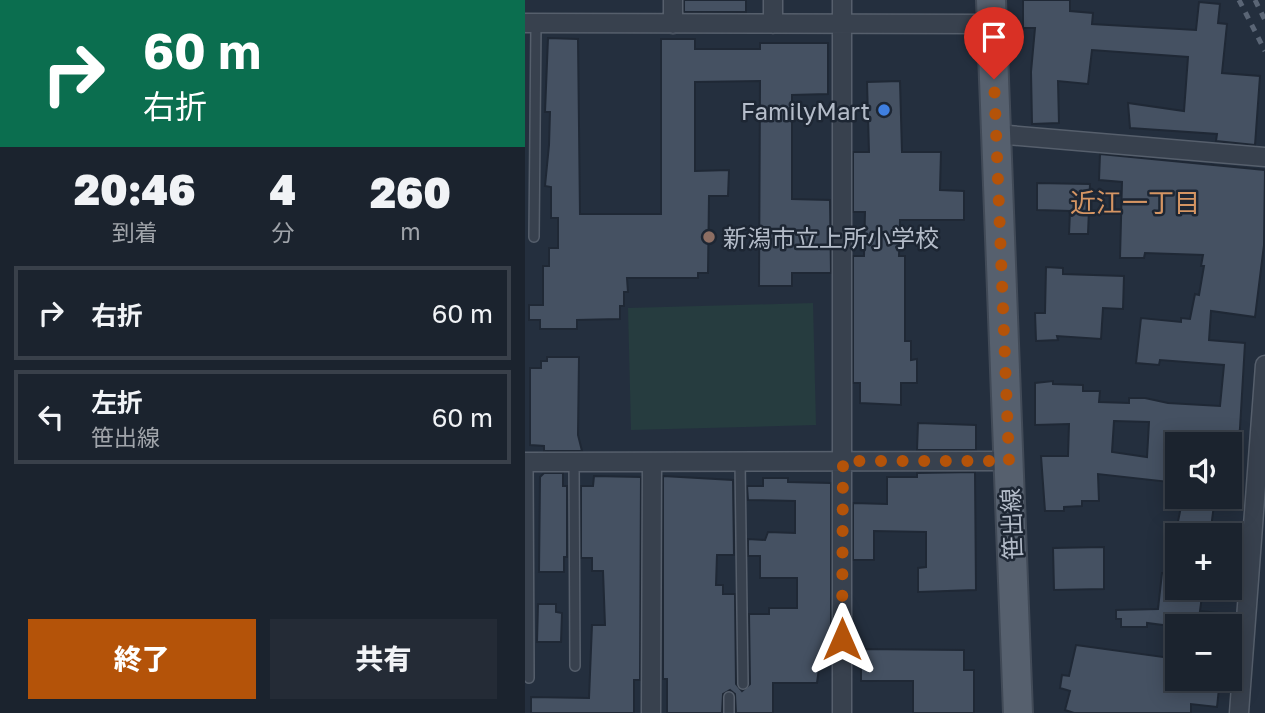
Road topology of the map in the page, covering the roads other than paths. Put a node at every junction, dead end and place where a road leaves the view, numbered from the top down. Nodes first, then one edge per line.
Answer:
1 (673, 0) edge
2 (773, 0) edge
3 (842, 0) edge
4 (992, 12) edge
5 (530, 23) edge
6 (673, 24) junction
7 (773, 24) junction
8 (843, 24) junction
9 (996, 134) junction
10 (1265, 157) edge
11 (534, 237) dead end
12 (1265, 365) edge
13 (740, 461) junction
14 (843, 461) junction
15 (1009, 461) junction
16 (527, 462) edge
17 (574, 462) junction
18 (652, 462) junction
19 (1257, 593) edge
20 (575, 666) dead end
21 (529, 678) dead end
22 (743, 684) dead end
23 (729, 697) dead end
24 (651, 713) edge
25 (729, 713) edge
26 (842, 713) edge
27 (1018, 713) edge
28 (1239, 713) edge

1 - 6 street
2 - 7 street
3 - 8 street
4 - 8 street
4 - 9 main road, 笹出線
5 - 6 street
5 - 11 lane
6 - 7 street
7 - 8 street
8 - 14 street
9 - 10 street
9 - 15 main road, 笹出線
12 - 19 street
13 - 14 street
13 - 18 street
13 - 22 lane
14 - 15 street
14 - 26 street
15 - 27 main road, 笹出線
16 - 17 street
16 - 21 lane
17 - 18 street
17 - 20 lane
18 - 24 street
19 - 28 street
23 - 25 lane

